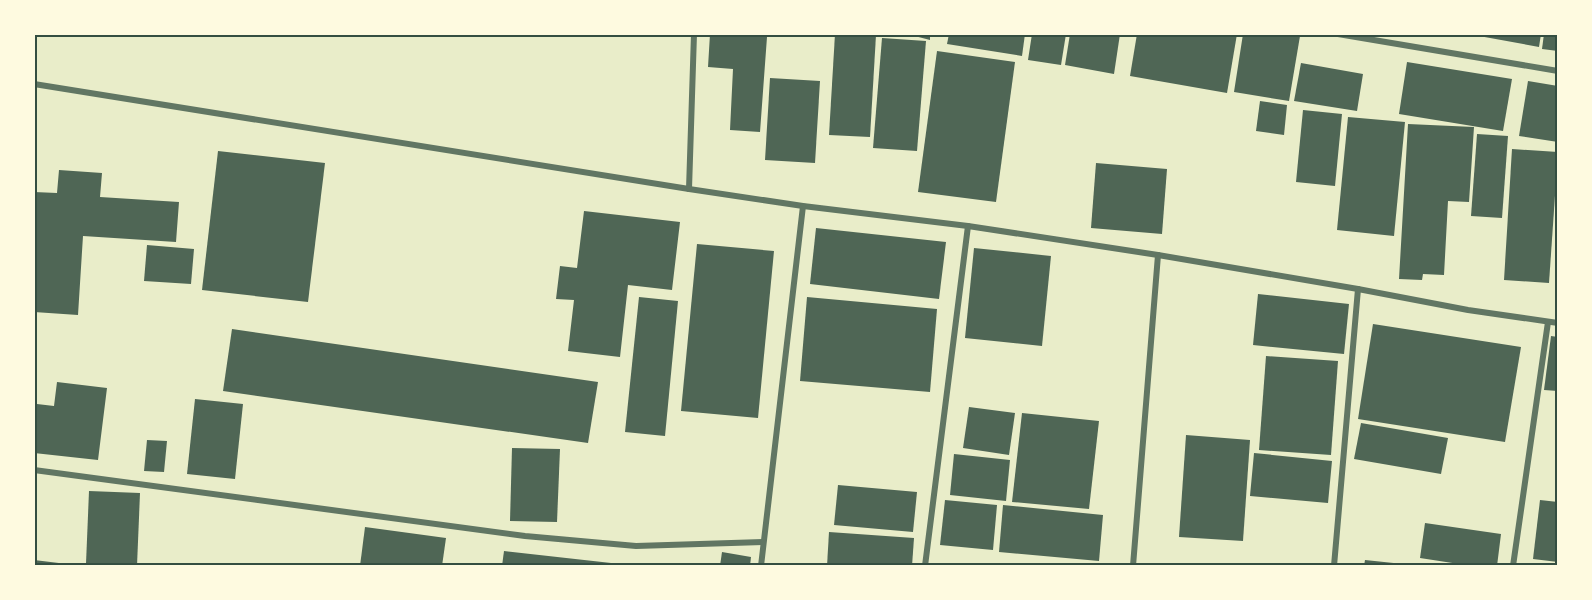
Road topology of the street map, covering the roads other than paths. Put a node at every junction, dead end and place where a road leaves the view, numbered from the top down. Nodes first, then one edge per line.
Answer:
1 (694, 34) edge
2 (1338, 34) edge
3 (1557, 71) edge
4 (34, 84) edge
5 (689, 189) junction
6 (803, 206) junction
7 (968, 226) junction
8 (1158, 255) junction
9 (1358, 289) junction
10 (1548, 322) junction
11 (1557, 323) edge
12 (34, 470) edge
13 (763, 542) junction
14 (761, 566) edge
15 (925, 566) edge
16 (1133, 566) edge
17 (1334, 566) edge
18 (1513, 566) edge

1 - 5 street
2 - 3 street
4 - 5 street
5 - 6 street
6 - 7 street
6 - 13 street
7 - 8 street
7 - 15 street
8 - 9 street
8 - 16 street
9 - 10 street
9 - 17 street
10 - 11 street
10 - 18 street
12 - 13 street
13 - 14 street

